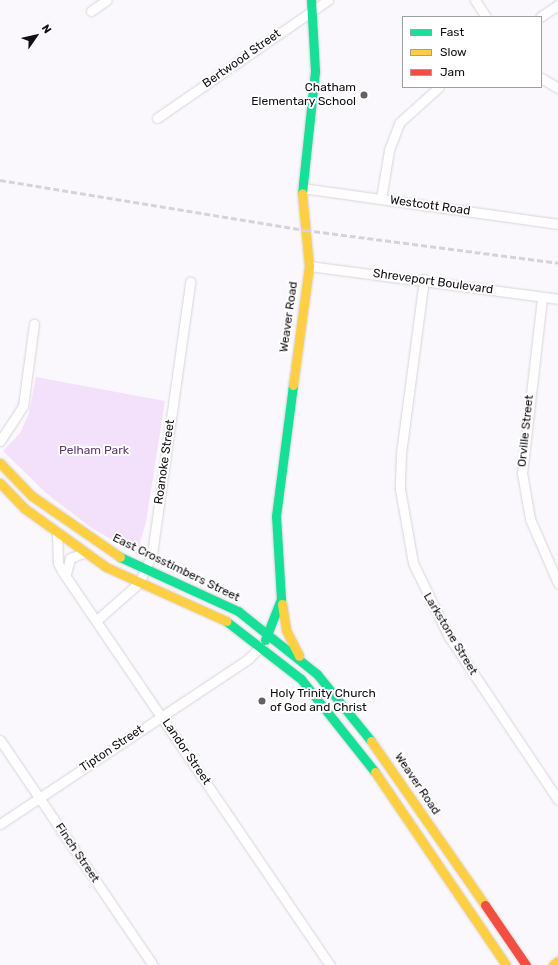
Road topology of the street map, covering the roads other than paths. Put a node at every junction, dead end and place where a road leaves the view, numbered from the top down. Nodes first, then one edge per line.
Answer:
1 (107, 0) edge
2 (311, 0) edge
3 (328, 0) edge
4 (475, 0) edge
5 (558, 5) edge
6 (313, 10) junction
7 (91, 11) dead end
8 (485, 16) edge
9 (542, 16) edge
10 (542, 79) edge
11 (438, 88) edge
12 (558, 88) edge
13 (157, 118) dead end
14 (302, 188) junction
15 (381, 199) junction
16 (558, 224) edge
17 (309, 266) junction
18 (424, 279) junction
19 (190, 282) dead end
20 (542, 298) junction
21 (558, 299) edge
22 (34, 324) dead end
23 (0, 442) edge
24 (0, 463) edge
25 (0, 483) edge
26 (56, 534) junction
27 (84, 552) junction
28 (146, 569) junction
29 (66, 574) junction
30 (139, 583) junction
31 (558, 583) edge
32 (281, 599) junction
33 (97, 620) junction
34 (268, 634) junction
35 (262, 645) junction
36 (303, 662) junction
37 (161, 716) junction
38 (0, 740) edge
39 (404, 786) junction
40 (391, 794) junction
41 (39, 798) junction
42 (558, 800) edge
43 (0, 824) edge
44 (558, 961) edge
45 (153, 965) edge
46 (330, 965) edge
47 (506, 965) edge
48 (526, 965) edge
49 (553, 965) edge

1 - 7 street
2 - 6 main road, Weaver Road
3 - 6 street, Bertwood Street
4 - 8 street
5 - 9 street
6 - 13 street, Bertwood Street
6 - 14 main road, Weaver Road
10 - 12 street
11 - 15 street
14 - 15 street, Westcott Road
14 - 17 main road, Weaver Road
15 - 16 street, Westcott Road
17 - 18 street, Shreveport Boulevard
17 - 32 main road, Weaver Road
18 - 20 street, Shreveport Boulevard
18 - 42 street, Larkstone Street
19 - 28 street, Roanoke Street
20 - 21 street, Shreveport Boulevard
20 - 31 street, Orville Street
22 - 23 street
24 - 28 main road, East Crosstimbers Street
25 - 26 main road
26 - 27 main road
26 - 29 street, Landor Street
27 - 29 street
27 - 30 main road
28 - 30 street, Roanoke Street
28 - 34 main road, East Crosstimbers Street
29 - 33 street, Landor Street
30 - 33 street, Roanoke Street
30 - 35 main road
32 - 34 main road, Weaver Road
32 - 36 main road
33 - 37 street, Landor Street
34 - 35 main road, Weaver Road
34 - 36 main road, Weaver Road
35 - 37 street, Tipton Street
35 - 40 main road
36 - 39 main road, Weaver Road
37 - 41 street, Tipton Street
37 - 46 street, Landor Street
38 - 41 street, Finch Street
39 - 40 main road
39 - 48 main road, Weaver Road
40 - 47 main road
41 - 43 street, Tipton Street
41 - 45 street, Finch Street
44 - 49 main road

